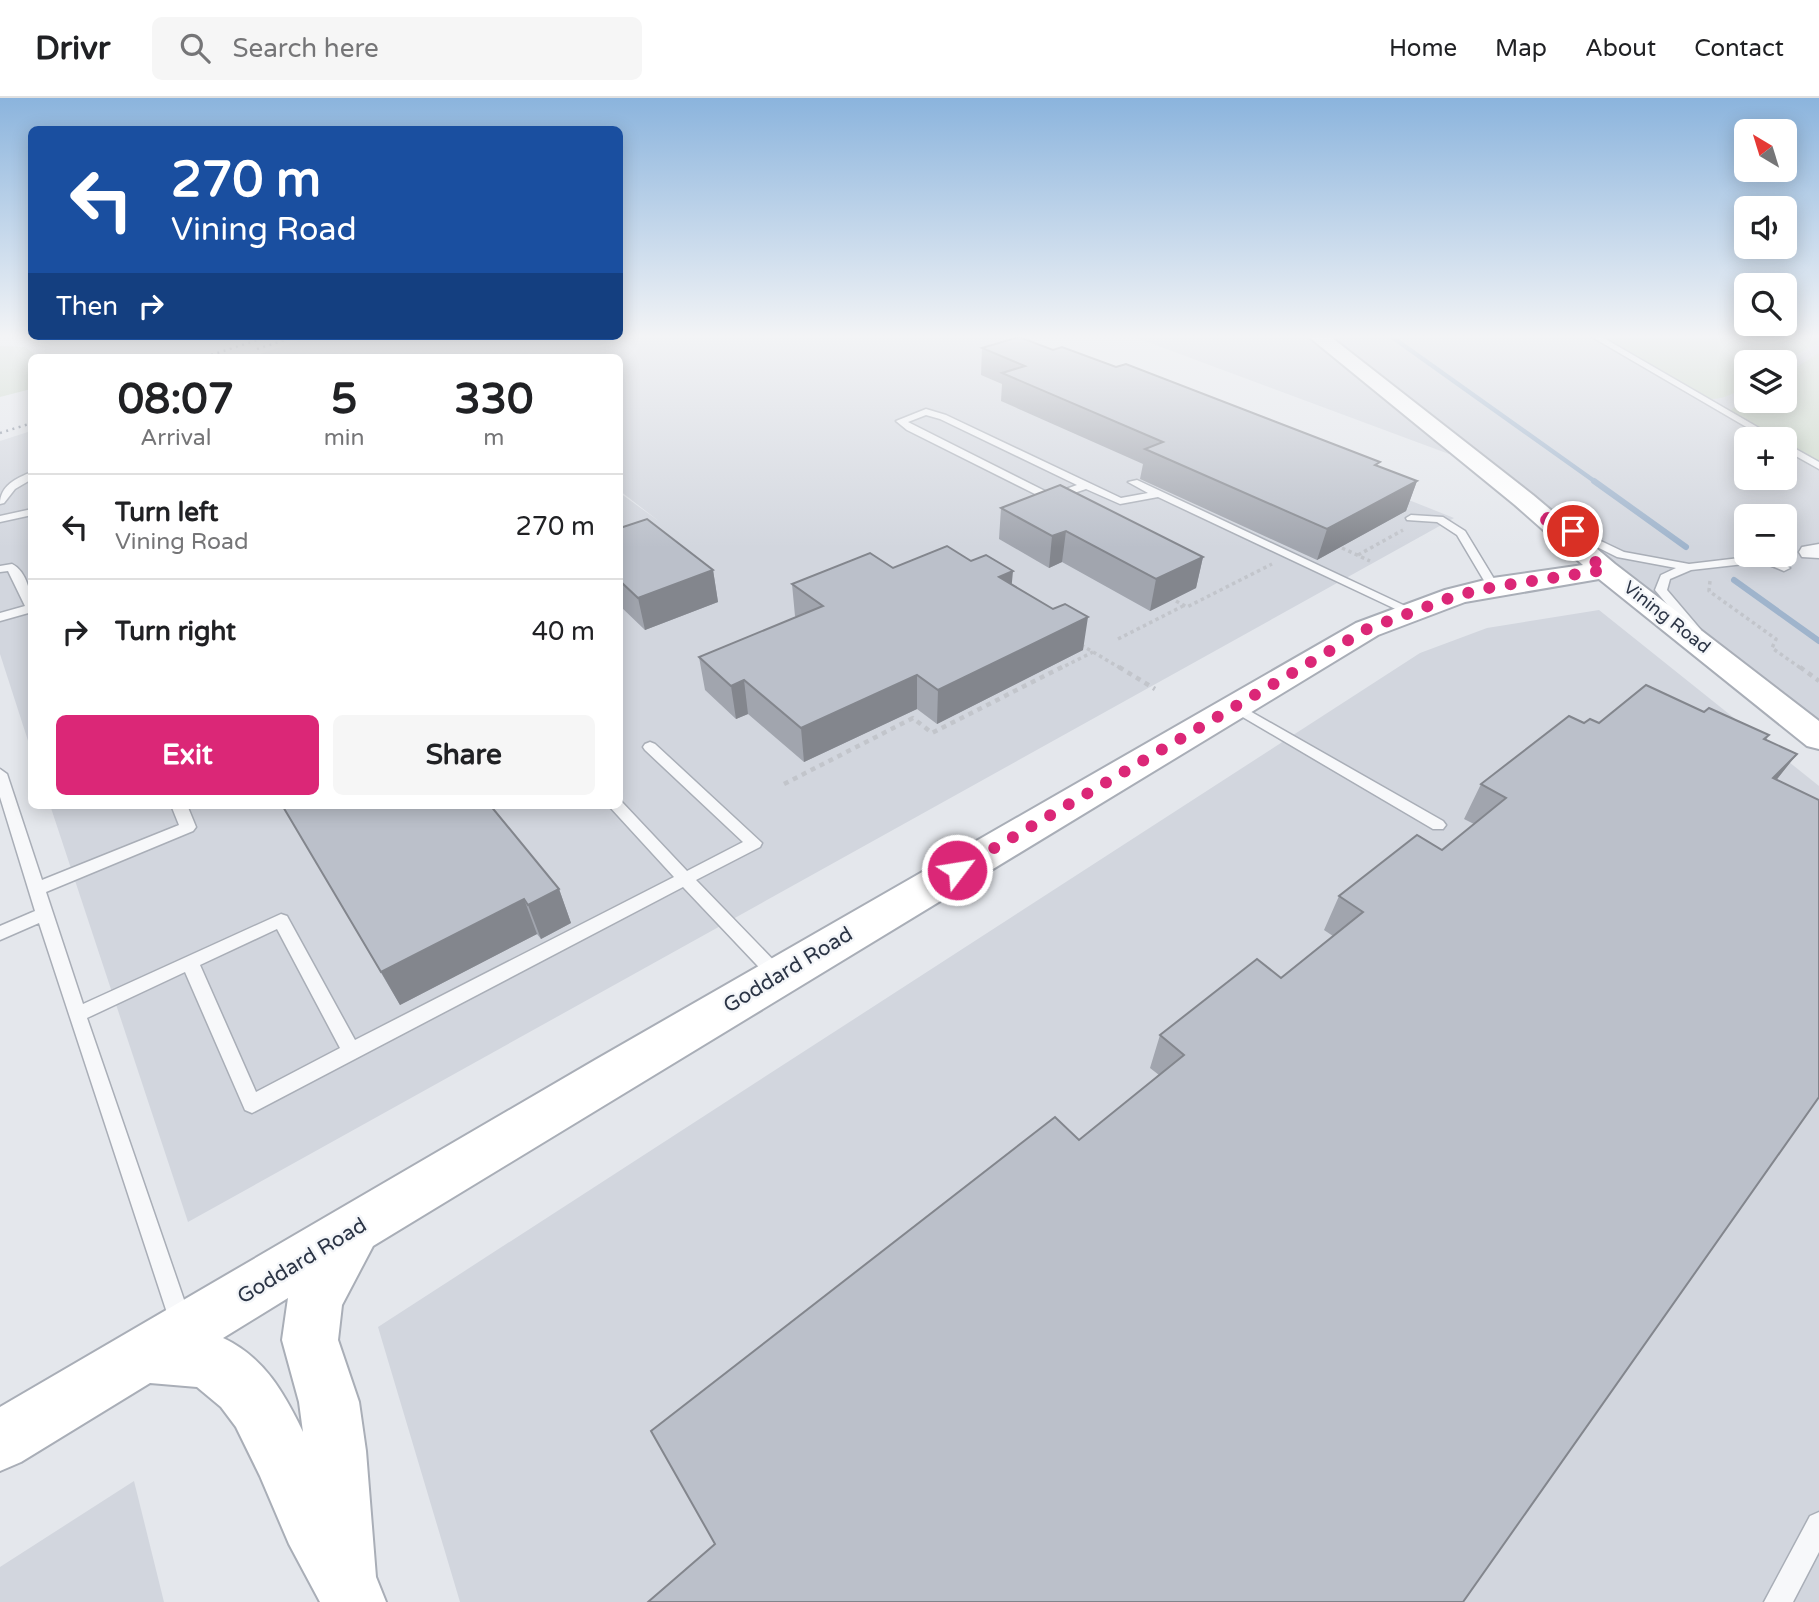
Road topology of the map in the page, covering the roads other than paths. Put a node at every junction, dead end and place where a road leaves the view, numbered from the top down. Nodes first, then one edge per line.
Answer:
1 (1406, 407) edge
2 (1718, 407) edge
3 (1752, 427) edge
4 (1797, 453) edge
5 (1819, 466) edge
6 (28, 477) edge
7 (1133, 482) dead end
8 (1087, 485) junction
9 (1160, 494) junction
10 (0, 501) edge
11 (28, 513) edge
12 (1538, 513) junction
13 (1411, 518) dead end
14 (0, 519) edge
15 (1690, 567) junction
16 (1784, 568) dead end
17 (0, 569) edge
18 (1605, 570) junction
19 (1493, 587) junction
20 (28, 600) edge
21 (28, 609) edge
22 (1410, 611) junction
23 (0, 617) edge
24 (1722, 660) junction
25 (1234, 706) junction
26 (1819, 738) edge
27 (650, 747) dead end
28 (0, 774) edge
29 (181, 809) edge
30 (620, 809) edge
31 (1438, 825) dead end
32 (685, 879) junction
33 (37, 889) junction
34 (45, 914) junction
35 (0, 933) edge
36 (190, 962) junction
37 (778, 976) junction
38 (77, 1014) junction
39 (351, 1051) junction
40 (355, 1230) junction
41 (165, 1343) junction
42 (0, 1441) edge
43 (1819, 1525) edge
44 (349, 1589) edge
45 (1779, 1602) edge

1 - 12 main road, Vining Road
2 - 3 lane
4 - 5 lane
6 - 10 lane
7 - 9 lane
8 - 8 lane
8 - 9 lane
9 - 22 lane
11 - 14 lane
12 - 15 lane
12 - 18 main road, Vining Road
13 - 19 lane
15 - 16 lane
15 - 24 lane
17 - 20 lane
18 - 19 main road, Goddard Road
18 - 24 main road, Vining Road
19 - 22 main road, Goddard Road
21 - 23 lane
22 - 25 main road, Goddard Road
24 - 26 main road, Vining Road
25 - 31 lane
25 - 37 main road, Goddard Road
27 - 32 lane
28 - 33 lane
29 - 33 lane
30 - 32 lane
32 - 37 lane
32 - 39 lane
33 - 34 lane
34 - 35 lane
34 - 38 lane
36 - 38 lane
36 - 39 lane
36 - 39 lane
37 - 40 main road, Goddard Road
38 - 41 lane
40 - 41 main road, Goddard Road
40 - 44 main road
41 - 42 main road, Goddard Road
41 - 44 main road
43 - 45 lane

